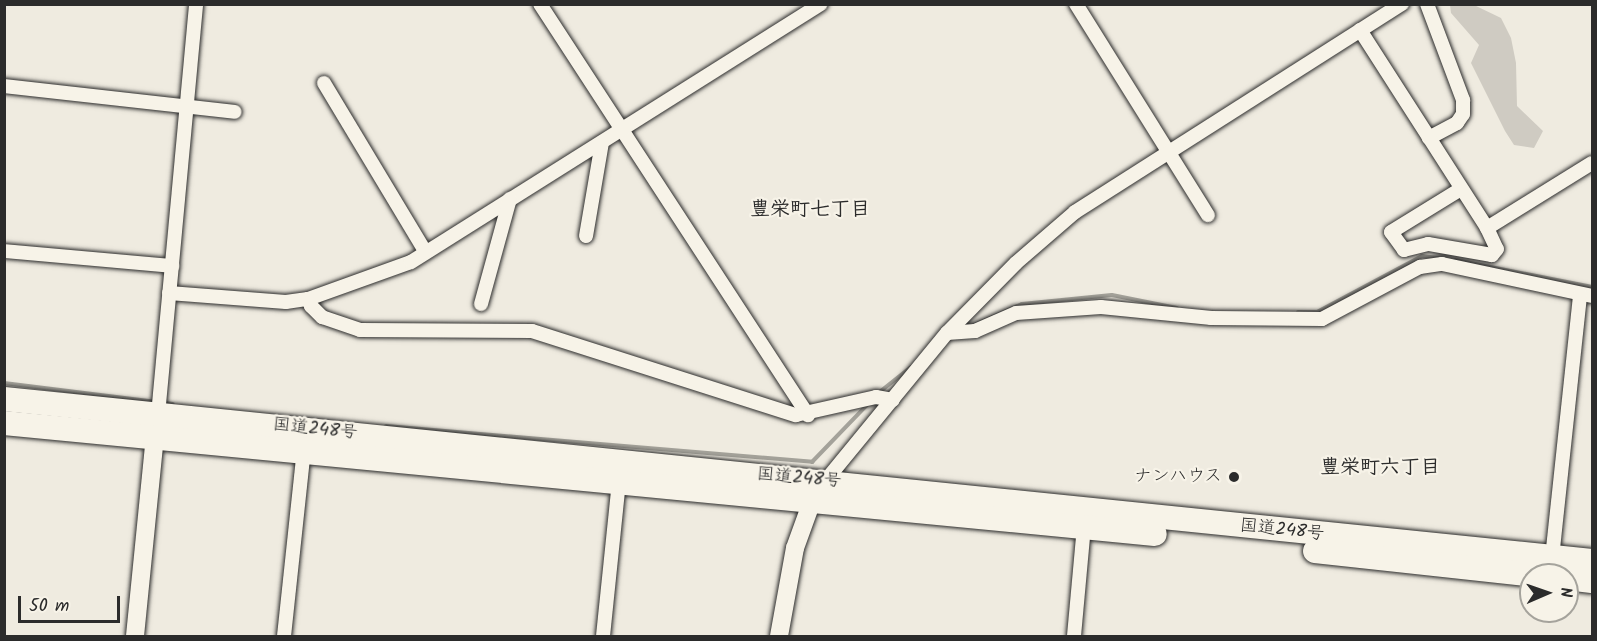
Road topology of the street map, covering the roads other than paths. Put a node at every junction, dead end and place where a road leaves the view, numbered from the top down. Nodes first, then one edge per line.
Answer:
1 (196, 4) edge
2 (540, 4) edge
3 (821, 4) edge
4 (1076, 4) edge
5 (1402, 4) edge
6 (1427, 4) edge
7 (1360, 30) junction
8 (324, 83) dead end
9 (4, 86) edge
10 (185, 105) junction
11 (235, 112) dead end
12 (619, 131) junction
13 (1429, 138) junction
14 (602, 142) junction
15 (1168, 152) junction
16 (1593, 163) edge
17 (1461, 189) junction
18 (510, 198) junction
19 (1208, 215) dead end
20 (1487, 228) junction
21 (586, 236) dead end
22 (4, 250) edge
23 (425, 251) junction
24 (172, 266) junction
25 (170, 293) junction
26 (1586, 295) edge
27 (308, 299) junction
28 (481, 304) dead end
29 (947, 333) junction
30 (4, 399) edge
31 (893, 400) junction
32 (158, 415) junction
33 (808, 415) junction
34 (4, 423) edge
35 (154, 438) junction
36 (304, 450) junction
37 (619, 482) junction
38 (819, 491) junction
39 (1084, 526) junction
40 (1593, 561) edge
41 (1545, 563) edge
42 (1577, 563) edge
43 (1519, 564) edge
44 (1519, 565) edge
45 (135, 636) edge
46 (284, 636) edge
47 (603, 636) edge
48 (780, 636) edge
49 (1074, 636) edge

1 - 10 street
2 - 12 street
3 - 12 street
4 - 15 street
5 - 7 street
6 - 13 street
7 - 13 street
7 - 15 street
8 - 23 street
9 - 10 street
10 - 11 street
10 - 24 street
12 - 14 street
12 - 33 street
13 - 17 street
14 - 18 street
14 - 21 street
15 - 19 street
15 - 29 street
16 - 20 street
17 - 20 street
17 - 20 street
18 - 23 street
18 - 28 street
22 - 24 street
23 - 27 street
24 - 25 street
25 - 27 street
25 - 32 street
26 - 29 street
26 - 41 street
27 - 33 street
29 - 31 street
30 - 32 highway, 国道248号
31 - 33 street
31 - 38 street
32 - 35 street
32 - 38 highway, 国道248号
34 - 35 highway, 国道248号
35 - 36 highway, 国道248号
35 - 45 street
36 - 37 highway, 国道248号
36 - 46 street
37 - 38 highway, 国道248号
37 - 47 street
38 - 39 highway, 国道248号
38 - 43 highway, 国道248号
38 - 48 street
39 - 44 highway, 国道248号
39 - 49 street
40 - 42 highway, 国道248号

